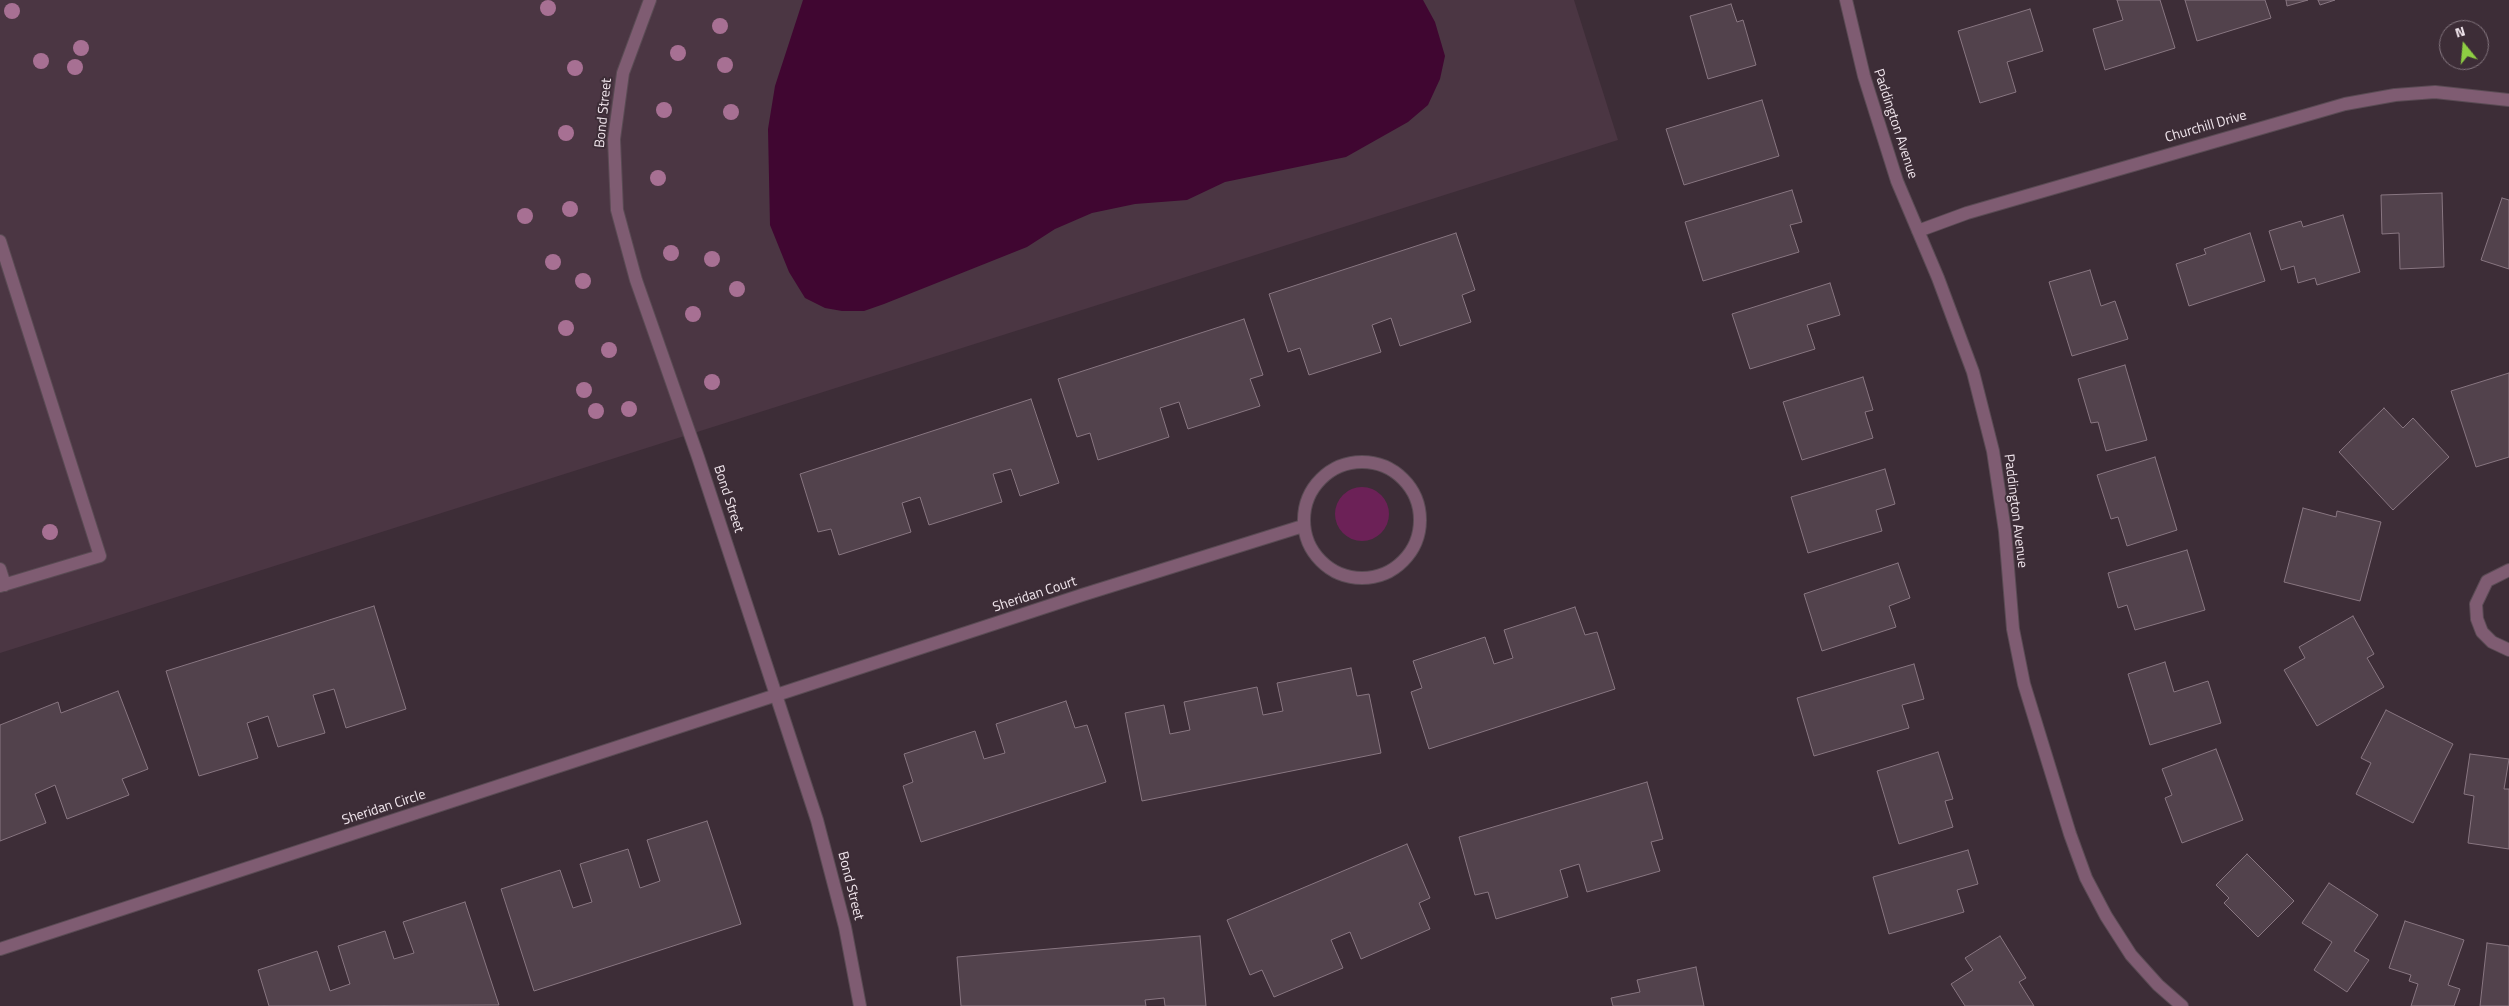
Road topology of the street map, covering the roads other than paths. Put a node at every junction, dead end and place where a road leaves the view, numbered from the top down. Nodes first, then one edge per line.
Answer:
1 (650, 0) edge
2 (1846, 0) edge
3 (2509, 100) edge
4 (1918, 230) junction
5 (0, 241) edge
6 (1303, 526) junction
7 (0, 569) edge
8 (2509, 570) edge
9 (2, 585) edge
10 (2509, 650) edge
11 (777, 696) junction
12 (0, 950) edge
13 (860, 1006) edge
14 (2182, 1006) edge

1 - 11 street, Bond Street
2 - 4 street, Paddington Avenue
3 - 4 street, Churchill Drive
4 - 14 street, Paddington Avenue
5 - 9 street
6 - 6 street
6 - 11 street, Sheridan Court
7 - 9 street
8 - 10 street
11 - 12 street, Sheridan Circle
11 - 13 street, Bond Street

